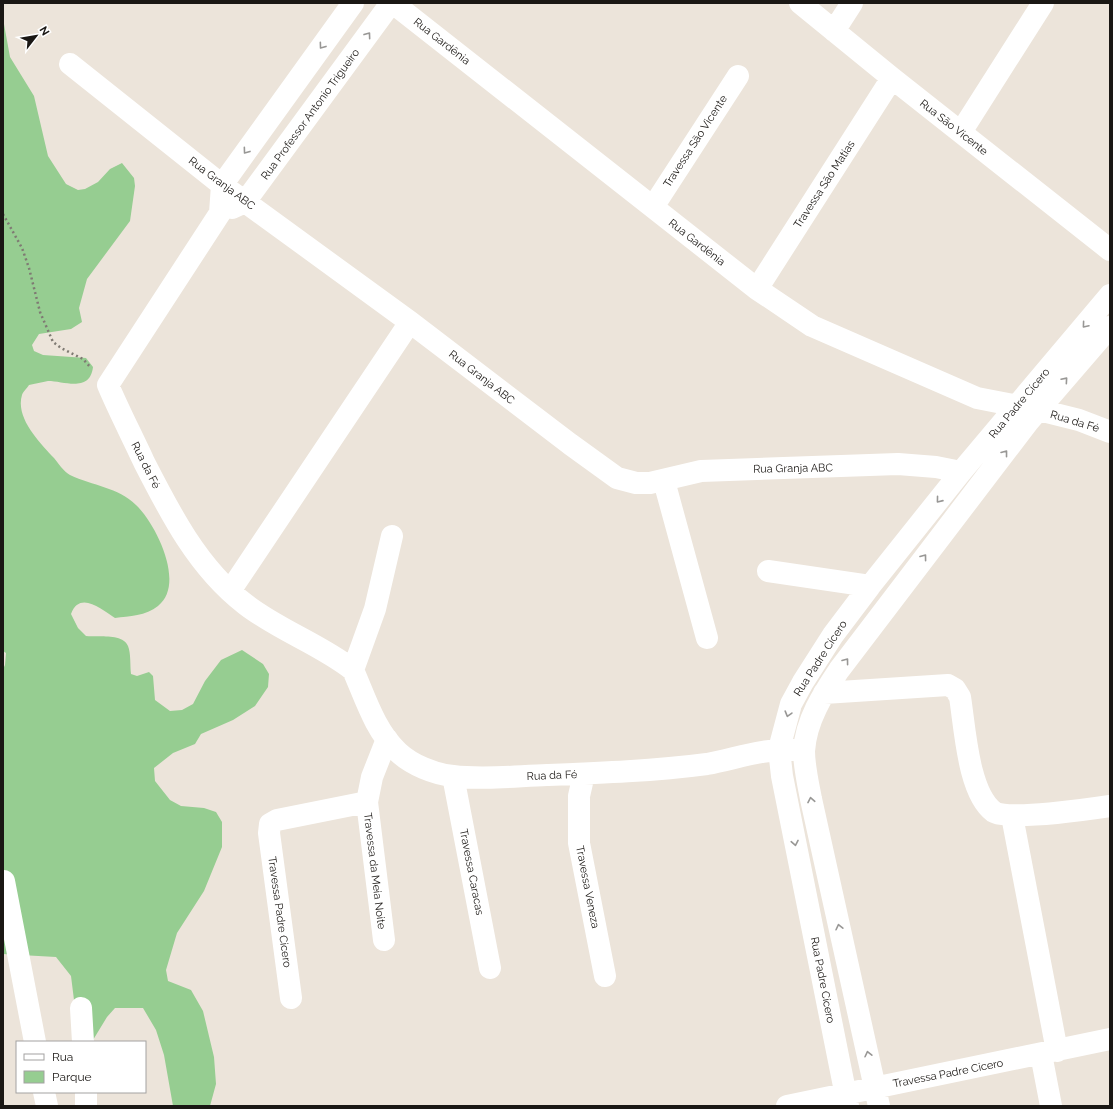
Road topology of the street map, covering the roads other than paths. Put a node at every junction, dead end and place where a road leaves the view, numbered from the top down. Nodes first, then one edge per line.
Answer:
1 (353, 3) edge
2 (392, 3) edge
3 (800, 3) edge
4 (852, 3) edge
5 (1043, 3) edge
6 (834, 31) junction
7 (70, 64) dead end
8 (738, 76) dead end
9 (892, 78) junction
10 (961, 132) junction
11 (222, 185) junction
12 (245, 202) junction
13 (653, 207) junction
14 (220, 213) junction
15 (1110, 250) edge
16 (757, 289) junction
17 (1110, 295) edge
18 (410, 322) junction
19 (1110, 328) edge
20 (1017, 405) junction
21 (1039, 410) junction
22 (1110, 432) edge
23 (961, 472) junction
24 (664, 480) junction
25 (392, 536) dead end
26 (768, 571) dead end
27 (870, 586) junction
28 (230, 591) junction
29 (707, 638) dead end
30 (353, 670) junction
31 (824, 693) junction
32 (387, 740) junction
33 (779, 749) junction
34 (804, 751) junction
35 (584, 774) junction
36 (453, 776) junction
37 (367, 802) junction
38 (1110, 806) edge
39 (1012, 816) junction
40 (4, 881) dead end
41 (384, 940) dead end
42 (490, 968) dead end
43 (605, 976) dead end
44 (291, 998) dead end
45 (81, 1008) dead end
46 (1110, 1039) edge
47 (35, 1041) edge
48 (83, 1041) edge
49 (1049, 1052) junction
50 (44, 1093) edge
51 (86, 1093) edge
52 (877, 1097) edge
53 (847, 1100) edge
54 (47, 1106) edge
55 (86, 1106) edge
56 (787, 1106) edge
57 (1051, 1106) edge

1 -> 11 street
12 -> 2 street, Rua Professor Antonio Trigueiro
2 - 13 street, Rua Gardênia
3 - 6 street, Rua São Vicente
4 - 6 street
5 - 10 street
6 - 9 street, Rua São Vicente
7 - 11 street, Rua Granja ABC
8 - 13 street, Travessa São Vicente
9 - 10 street, Rua São Vicente
9 - 16 street, Travessa São Matias
10 - 15 street, Rua São Vicente
11 - 12 street, Rua Granja ABC
11 - 14 street
12 - 14 street, Rua Professor Antonio Trigueiro
12 - 18 street, Rua Granja ABC
13 - 16 street, Rua Gardênia
14 - 28 street, Rua da Fé
16 - 20 street, Rua Gardênia
17 -> 20 street, Rua Padre Cícero
18 - 24 street, Rua Granja ABC
18 - 28 street
21 -> 19 street, Rua Padre Cícero
20 - 21 street, Rua Gardênia
20 - 23 street, Rua Padre Cícero
21 - 22 street, Rua da Fé
31 -> 21 street, Rua Padre Cícero
23 - 24 street, Rua Granja ABC
23 -> 27 street, Rua Padre Cícero
24 - 29 street
25 - 30 street
26 - 27 street
27 -> 33 street, Rua Padre Cícero
28 - 30 street, Rua da Fé
30 - 32 street, Rua da Fé
31 - 34 street, Rua Padre Cícero
31 - 39 street
32 - 36 street, Rua da Fé
32 - 37 street, Travessa da Meia Noite
33 - 34 street, Rua da Fé
33 - 35 street, Rua da Fé
33 -> 53 street, Rua Padre Cícero
52 -> 34 street, Rua Padre Cícero
35 - 36 street, Rua da Fé
35 - 43 street, Travessa Veneza
36 - 42 street, Travessa Caracas
37 - 41 street, Travessa da Meia Noite
37 - 44 street, Travessa Padre Cicero
38 - 39 street
39 - 49 street
40 - 47 street
45 - 48 street
46 - 49 street, Travessa Padre Cicero
49 - 52 street, Travessa Padre Cicero
49 - 57 street
50 - 54 street
51 - 55 street
52 - 53 street, Travessa Padre Cicero
53 - 56 street, Travessa Padre Cicero

